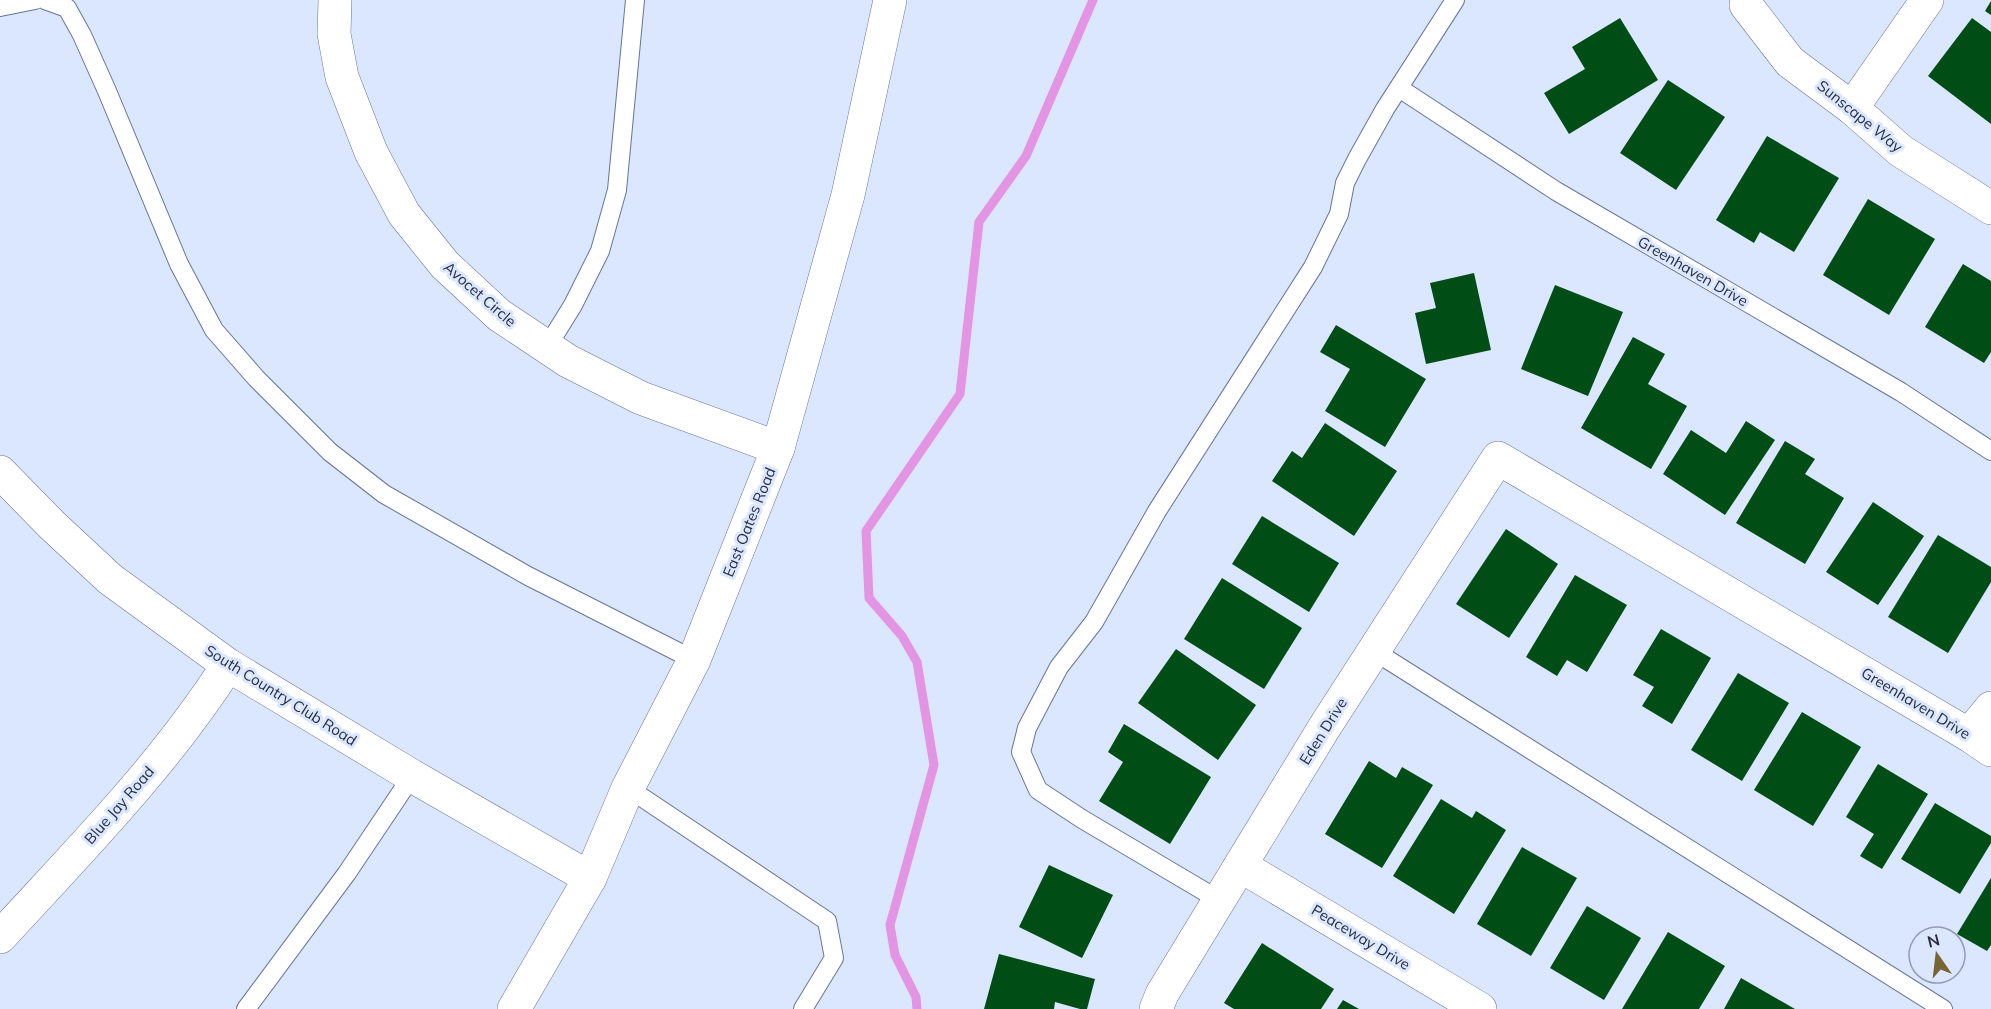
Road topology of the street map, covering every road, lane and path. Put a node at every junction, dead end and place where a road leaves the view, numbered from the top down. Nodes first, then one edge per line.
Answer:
1 (35, 0) edge
2 (45, 0) edge
3 (335, 0) edge
4 (635, 0) edge
5 (890, 0) edge
6 (1455, 0) edge
7 (1927, 0) edge
8 (1746, 4) dead end
9 (0, 7) edge
10 (1398, 87) junction
11 (1852, 108) junction
12 (1991, 208) edge
13 (547, 347) junction
14 (778, 448) junction
15 (1991, 451) edge
16 (1498, 458) joint
17 (0, 472) edge
18 (1374, 651) junction
19 (694, 660) junction
20 (228, 665) junction
21 (1991, 708) edge
22 (1980, 742) edge
23 (412, 776) junction
24 (628, 788) junction
25 (1240, 866) junction
26 (590, 879) junction
27 (1219, 900) junction
28 (0, 937) edge
29 (246, 1009) edge
30 (514, 1009) edge
31 (803, 1009) edge
32 (1156, 1009) edge
33 (1480, 1009) edge
34 (1944, 1009) edge

1 - 9 lane
2 - 19 lane
3 - 13 street, Avocet Circle
4 - 13 lane
5 - 14 street, East Oates Road
6 - 10 lane
7 - 11 street
8 - 11 street, Sunscape Way
10 - 15 lane, Greenhaven Drive
10 - 27 lane
11 - 12 street, Sunscape Way
13 - 14 street, Avocet Circle
14 - 19 street, East Oates Road
16 - 18 street, Eden Drive
16 - 22 street, Greenhaven Drive
17 - 20 street, South Country Club Road
18 - 25 street, Eden Drive
18 - 34 lane
19 - 24 street, East Oates Road
20 - 23 street, South Country Club Road
20 - 28 street, Blue Jay Road
21 - 22 street
23 - 26 street, South Country Club Road
23 - 29 lane
24 - 26 street, East Oates Road
24 - 31 lane
25 - 27 street, Eden Drive
25 - 33 street, Peaceway Drive
26 - 30 street, East Oates Road
27 - 32 street, Eden Drive

